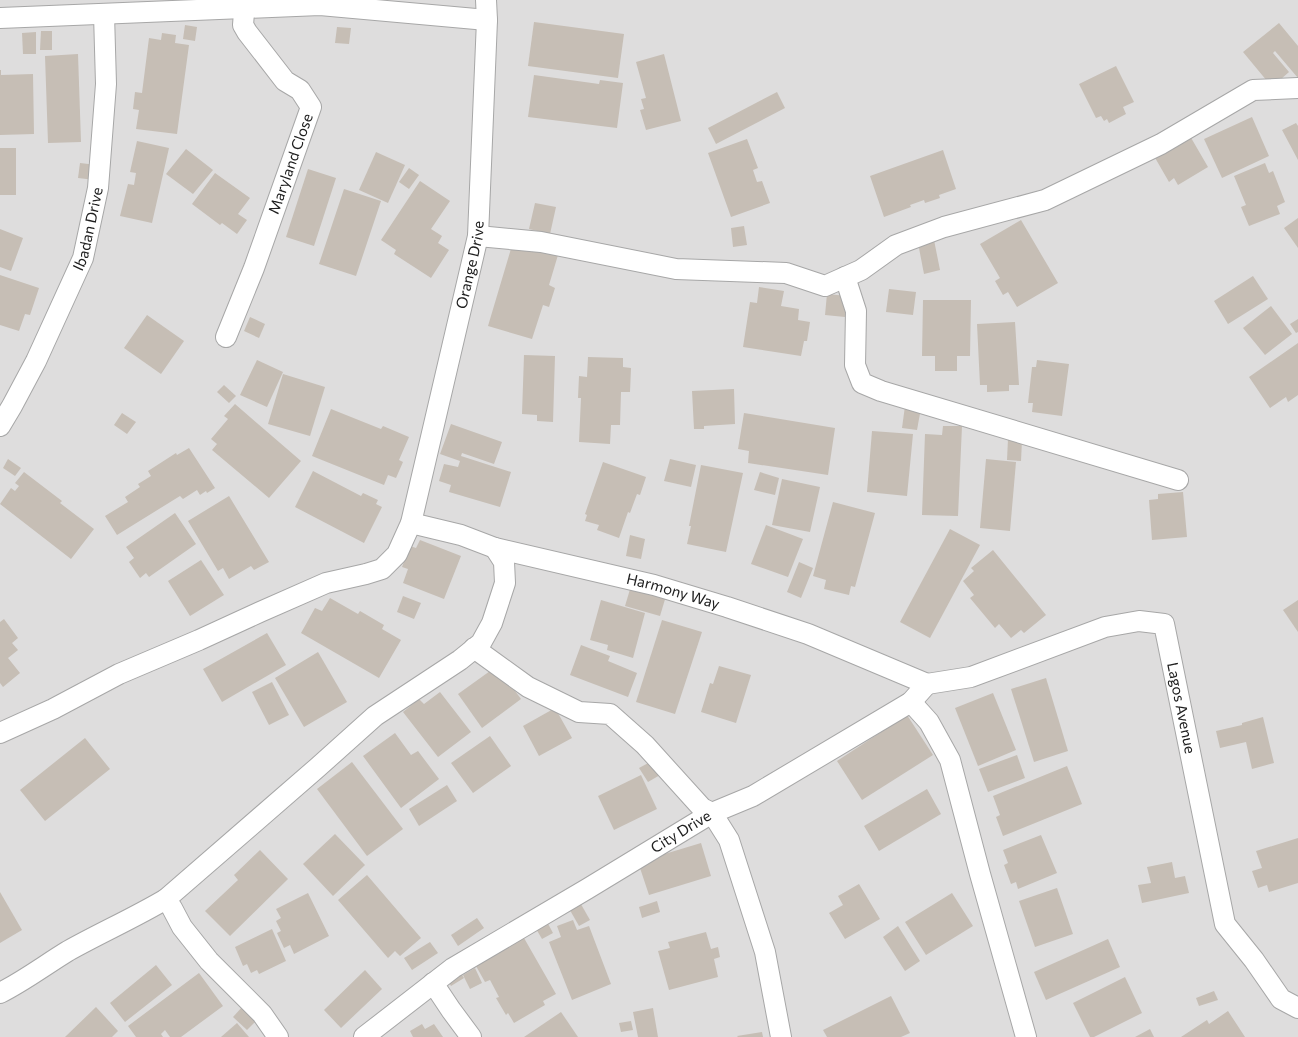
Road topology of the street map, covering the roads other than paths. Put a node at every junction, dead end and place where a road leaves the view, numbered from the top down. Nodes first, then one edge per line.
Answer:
1 (486, 0) edge
2 (244, 4) edge
3 (104, 14) junction
4 (0, 18) edge
5 (487, 20) junction
6 (1298, 88) edge
7 (478, 236) junction
8 (845, 277) junction
9 (226, 337) dead end
10 (0, 426) edge
11 (1178, 480) dead end
12 (411, 523) junction
13 (495, 548) junction
14 (474, 648) junction
15 (927, 684) junction
16 (911, 702) junction
17 (0, 733) edge
18 (712, 813) junction
19 (166, 899) junction
20 (434, 983) junction
21 (0, 993) edge
22 (1298, 1008) edge
23 (278, 1037) edge
24 (364, 1037) edge
25 (471, 1037) edge
26 (781, 1037) edge
27 (1026, 1037) edge

1 - 5 street, Orange Drive
2 - 3 street
2 - 5 street
2 - 9 street, Maryland Close
3 - 4 street
3 - 10 street, Ibadan Drive
5 - 7 street, Orange Drive
6 - 8 street
7 - 8 street
7 - 12 street, Orange Drive
8 - 11 street
12 - 13 street, Harmony Way
12 - 17 street, Orange Drive
13 - 14 street
13 - 15 street, Harmony Way
14 - 18 street
14 - 19 street
15 - 16 street, City Drive
15 - 22 street, Lagos Avenue
16 - 18 street, City Drive
16 - 27 street
18 - 20 street, City Drive
18 - 26 street
19 - 21 street
19 - 23 street
20 - 24 street, City Drive
20 - 25 street

